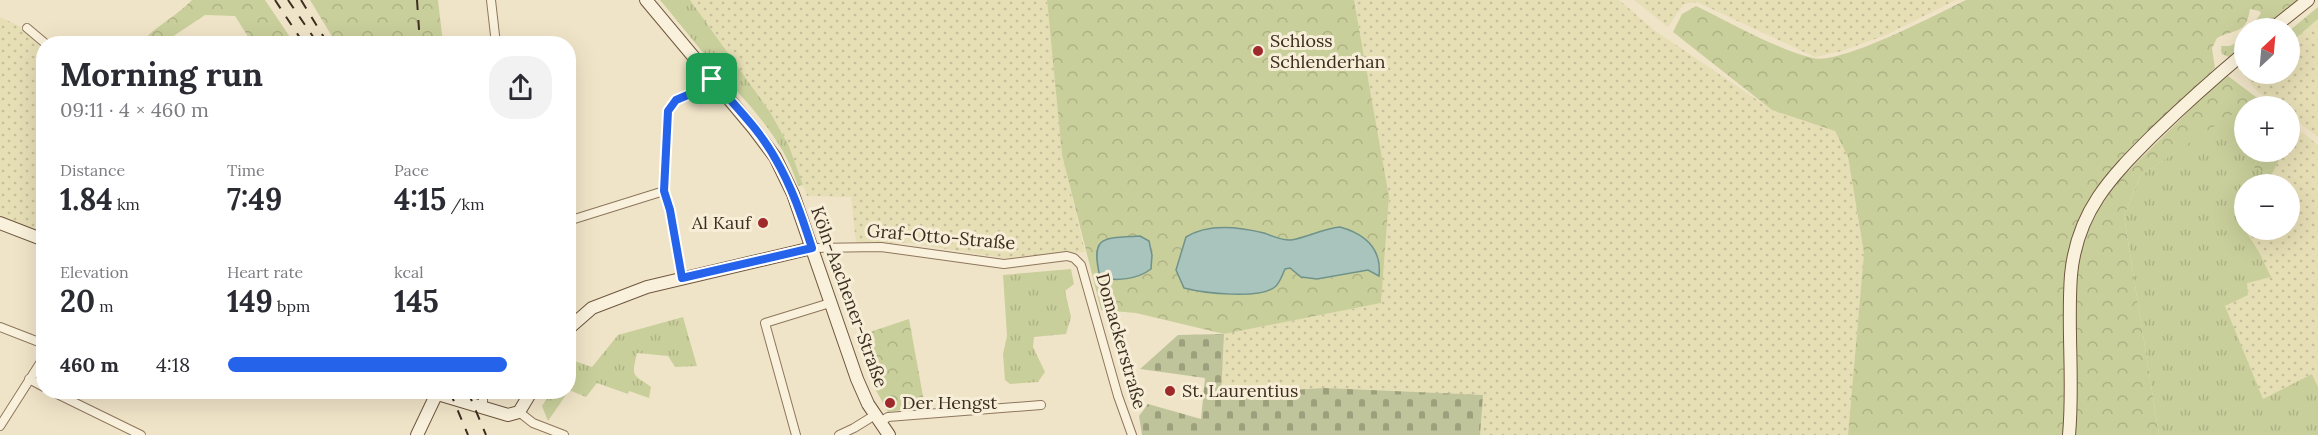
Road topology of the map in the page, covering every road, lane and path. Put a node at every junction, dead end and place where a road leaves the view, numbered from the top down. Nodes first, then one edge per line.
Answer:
1 (490, 0) edge
2 (646, 0) edge
3 (2308, 0) edge
4 (2286, 18) edge
5 (27, 27) dead end
6 (37, 36) edge
7 (495, 36) edge
8 (2234, 62) edge
9 (712, 79) junction
10 (664, 191) junction
11 (576, 218) edge
12 (0, 223) edge
13 (36, 237) edge
14 (812, 248) junction
15 (1074, 258) joint
16 (682, 278) junction
17 (830, 303) junction
18 (576, 322) edge
19 (0, 327) edge
20 (36, 341) edge
21 (36, 369) edge
22 (29, 380) junction
23 (36, 383) edge
24 (67, 399) edge
25 (431, 399) edge
26 (457, 399) edge
27 (483, 399) edge
28 (527, 399) edge
29 (1041, 405) dead end
30 (483, 407) junction
31 (519, 412) junction
32 (878, 419) junction
33 (0, 426) edge
34 (856, 432) edge
35 (141, 435) edge
36 (417, 435) edge
37 (564, 435) edge
38 (796, 435) edge
39 (839, 435) edge
40 (890, 435) edge
41 (1132, 435) edge
42 (2069, 435) edge

1 - 7 street
2 - 9 main road, Köln-Aachener-Straße
3 - 4 main road
5 - 6 street
8 - 42 main road
9 - 10 street
9 - 14 main road, Köln-Aachener-Straße
10 - 11 street
10 - 16 street
12 - 13 main road
14 - 15 street, Graf-Otto-Straße
14 - 16 main road, Graf-Otto-Straße
14 - 17 main road, Köln-Aachener-Straße
15 - 41 street, Domackerstraße
16 - 18 main road, Graf-Otto-Straße
17 - 32 main road, Köln-Aachener-Straße
17 - 38 street
19 - 20 street
21 - 22 street
22 - 23 street
22 - 33 street
24 - 35 street
25 - 36 main road
26 - 30 main road
27 - 30 street
28 - 31 main road
29 - 32 street
30 - 31 main road
31 - 37 street
32 - 34 street
32 - 40 main road, Köln-Aachener-Straße
34 - 39 street

